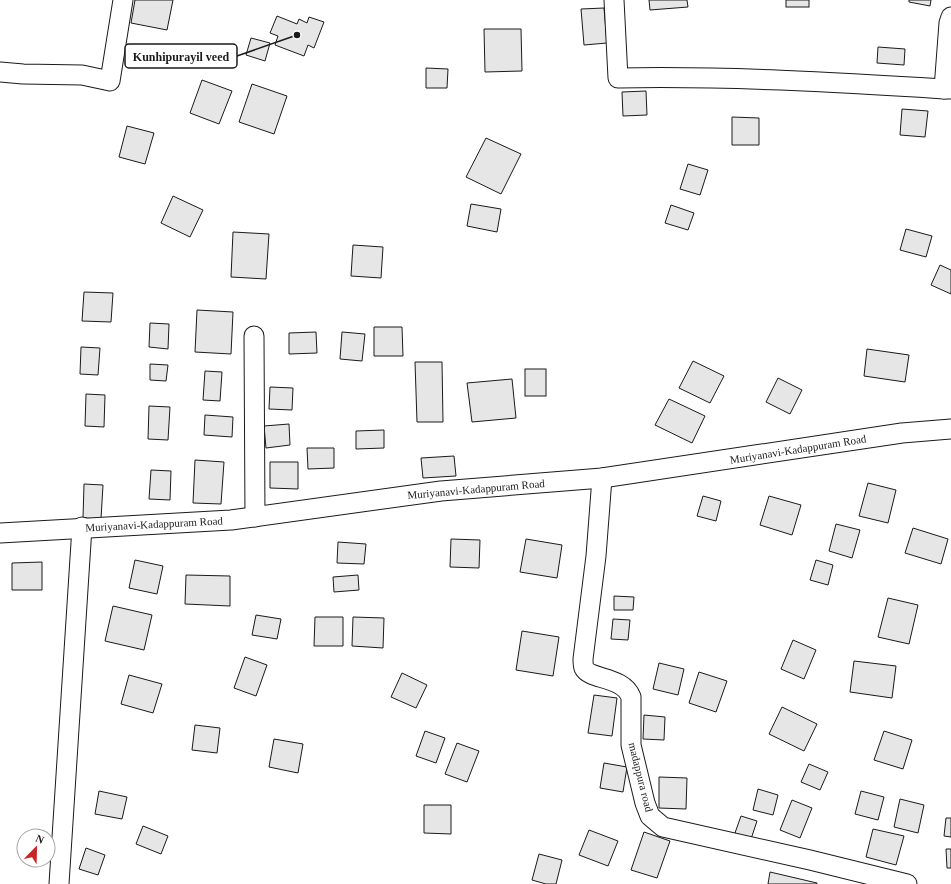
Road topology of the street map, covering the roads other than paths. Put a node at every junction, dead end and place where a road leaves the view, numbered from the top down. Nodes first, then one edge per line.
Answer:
1 (123, 0) edge
2 (614, 0) edge
3 (951, 17) edge
4 (0, 72) edge
5 (947, 89) edge
6 (254, 336) dead end
7 (951, 429) edge
8 (602, 478) junction
9 (256, 517) junction
10 (82, 527) junction
11 (0, 533) edge
12 (59, 884) edge
13 (907, 884) edge

1 - 4 street
2 - 5 street
3 - 5 street
6 - 9 street
7 - 8 street, Muriyanavi-Kadappuram Road
8 - 9 street, Muriyanavi-Kadappuram Road
8 - 13 street, madappura road
9 - 10 street, Muriyanavi-Kadappuram Road
10 - 11 street, Muriyanavi-Kadappuram Road
10 - 12 street

